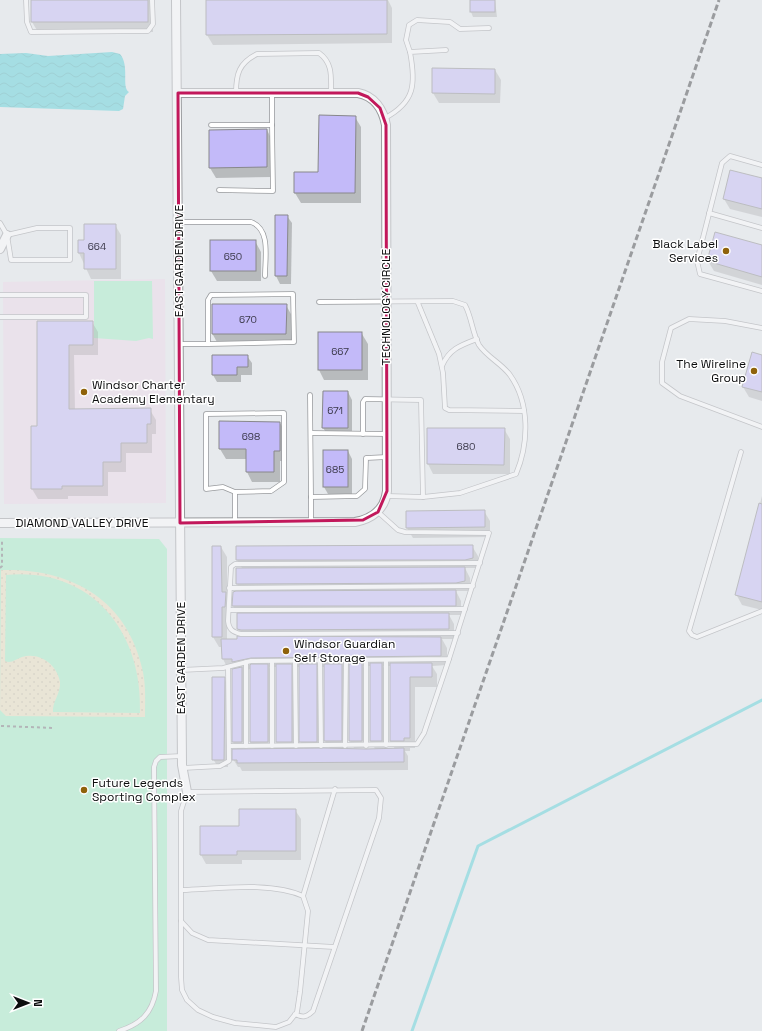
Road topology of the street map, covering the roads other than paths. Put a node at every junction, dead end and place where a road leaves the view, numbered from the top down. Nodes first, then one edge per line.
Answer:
1 (26, 0) edge
2 (152, 0) edge
3 (176, 0) edge
4 (489, 28) dead end
5 (446, 50) dead end
6 (410, 52) junction
7 (178, 93) junction
8 (236, 93) junction
9 (272, 93) junction
10 (332, 93) junction
11 (385, 118) junction
12 (211, 125) dead end
13 (272, 125) junction
14 (762, 165) edge
15 (219, 190) dead end
16 (709, 213) junction
17 (179, 222) junction
18 (0, 223) edge
19 (762, 228) edge
20 (6, 235) junction
21 (1, 245) edge
22 (265, 276) dead end
23 (762, 291) edge
24 (0, 295) edge
25 (319, 302) dead end
26 (418, 302) junction
27 (386, 303) junction
28 (0, 317) edge
29 (762, 328) edge
30 (477, 340) junction
31 (180, 344) junction
32 (208, 344) junction
33 (442, 367) junction
34 (310, 395) dead end
35 (387, 399) junction
36 (524, 411) junction
37 (762, 427) edge
38 (311, 433) junction
39 (363, 434) junction
40 (387, 434) junction
41 (741, 452) dead end
42 (387, 457) junction
43 (235, 492) junction
44 (387, 496) junction
45 (311, 497) junction
46 (423, 497) junction
47 (378, 512) junction
48 (235, 522) junction
49 (311, 522) junction
50 (0, 523) edge
51 (180, 523) junction
52 (480, 563) junction
53 (472, 586) junction
54 (229, 588) junction
55 (465, 609) junction
56 (228, 610) junction
57 (762, 611) edge
58 (458, 633) junction
59 (449, 659) junction
60 (272, 661) junction
61 (295, 661) junction
62 (320, 661) junction
63 (346, 661) junction
64 (366, 661) junction
65 (386, 661) junction
66 (246, 662) junction
67 (228, 668) junction
68 (181, 670) junction
69 (229, 746) junction
70 (246, 746) junction
71 (272, 746) junction
72 (296, 746) junction
73 (321, 746) junction
74 (346, 746) junction
75 (366, 746) junction
76 (386, 746) junction
77 (182, 756) junction
78 (183, 768) junction
79 (335, 789) junction
80 (188, 792) junction
81 (182, 890) junction
82 (303, 896) junction
83 (182, 920) junction
84 (304, 946) junction
85 (334, 947) junction
86 (295, 1014) junction
87 (119, 1031) edge

1 - 2 lane
3 - 7 street, EAST GARDEN DRIVE
4 - 6 lane
5 - 6 lane
6 - 11 lane
7 - 8 street
7 - 17 street, EAST GARDEN DRIVE
8 - 9 street
8 - 10 lane
9 - 10 street
9 - 13 lane
10 - 11 street
11 - 27 street, TECHNOLOGY CIRCLE
12 - 13 lane
13 - 15 lane
14 - 16 lane
16 - 19 lane
16 - 23 lane
17 - 22 lane
17 - 31 street, EAST GARDEN DRIVE
18 - 20 lane
20 - 20 lane
20 - 21 street
24 - 28 lane
25 - 27 lane
26 - 27 lane
26 - 30 lane
26 - 33 lane
27 - 35 street, TECHNOLOGY CIRCLE
29 - 37 lane
30 - 33 lane
30 - 36 lane
31 - 32 lane
31 - 51 street, EAST GARDEN DRIVE
32 - 32 lane
33 - 36 lane
34 - 38 lane
35 - 39 lane
35 - 40 street, TECHNOLOGY CIRCLE
35 - 46 lane
36 - 46 lane
38 - 39 lane
38 - 45 lane
39 - 40 lane
40 - 42 street, TECHNOLOGY CIRCLE
41 - 57 lane
42 - 44 street, TECHNOLOGY CIRCLE
42 - 45 lane
43 - 43 lane
43 - 48 lane
44 - 46 lane
44 - 47 street, TECHNOLOGY CIRCLE
45 - 49 lane
47 - 49 street
47 - 52 lane
48 - 49 street
48 - 51 street
50 - 51 street, DIAMOND VALLEY DRIVE
51 - 68 street, EAST GARDEN DRIVE
52 - 53 lane
52 - 54 lane
53 - 54 lane
53 - 55 lane
54 - 56 lane
55 - 56 lane
55 - 58 lane
56 - 58 lane
58 - 59 lane
59 - 65 lane
59 - 76 lane
60 - 61 lane
60 - 66 lane
60 - 71 lane
61 - 62 lane
61 - 72 lane
62 - 63 lane
62 - 73 lane
63 - 64 lane
63 - 74 lane
64 - 65 lane
64 - 75 lane
65 - 76 lane
66 - 67 lane
66 - 70 lane
67 - 68 lane
67 - 69 lane
68 - 77 street, EAST GARDEN DRIVE
69 - 70 lane
69 - 78 lane
70 - 71 lane
71 - 72 lane
72 - 73 lane
73 - 74 lane
74 - 75 lane
75 - 76 lane
77 - 78 street, EAST GARDEN DRIVE
77 - 87 lane
78 - 80 street, EAST GARDEN DRIVE
79 - 80 lane
79 - 82 lane
79 - 85 lane
80 - 81 lane
81 - 82 lane
81 - 83 lane
82 - 84 lane
83 - 84 lane
83 - 86 lane
84 - 85 lane
84 - 86 lane
85 - 86 lane

